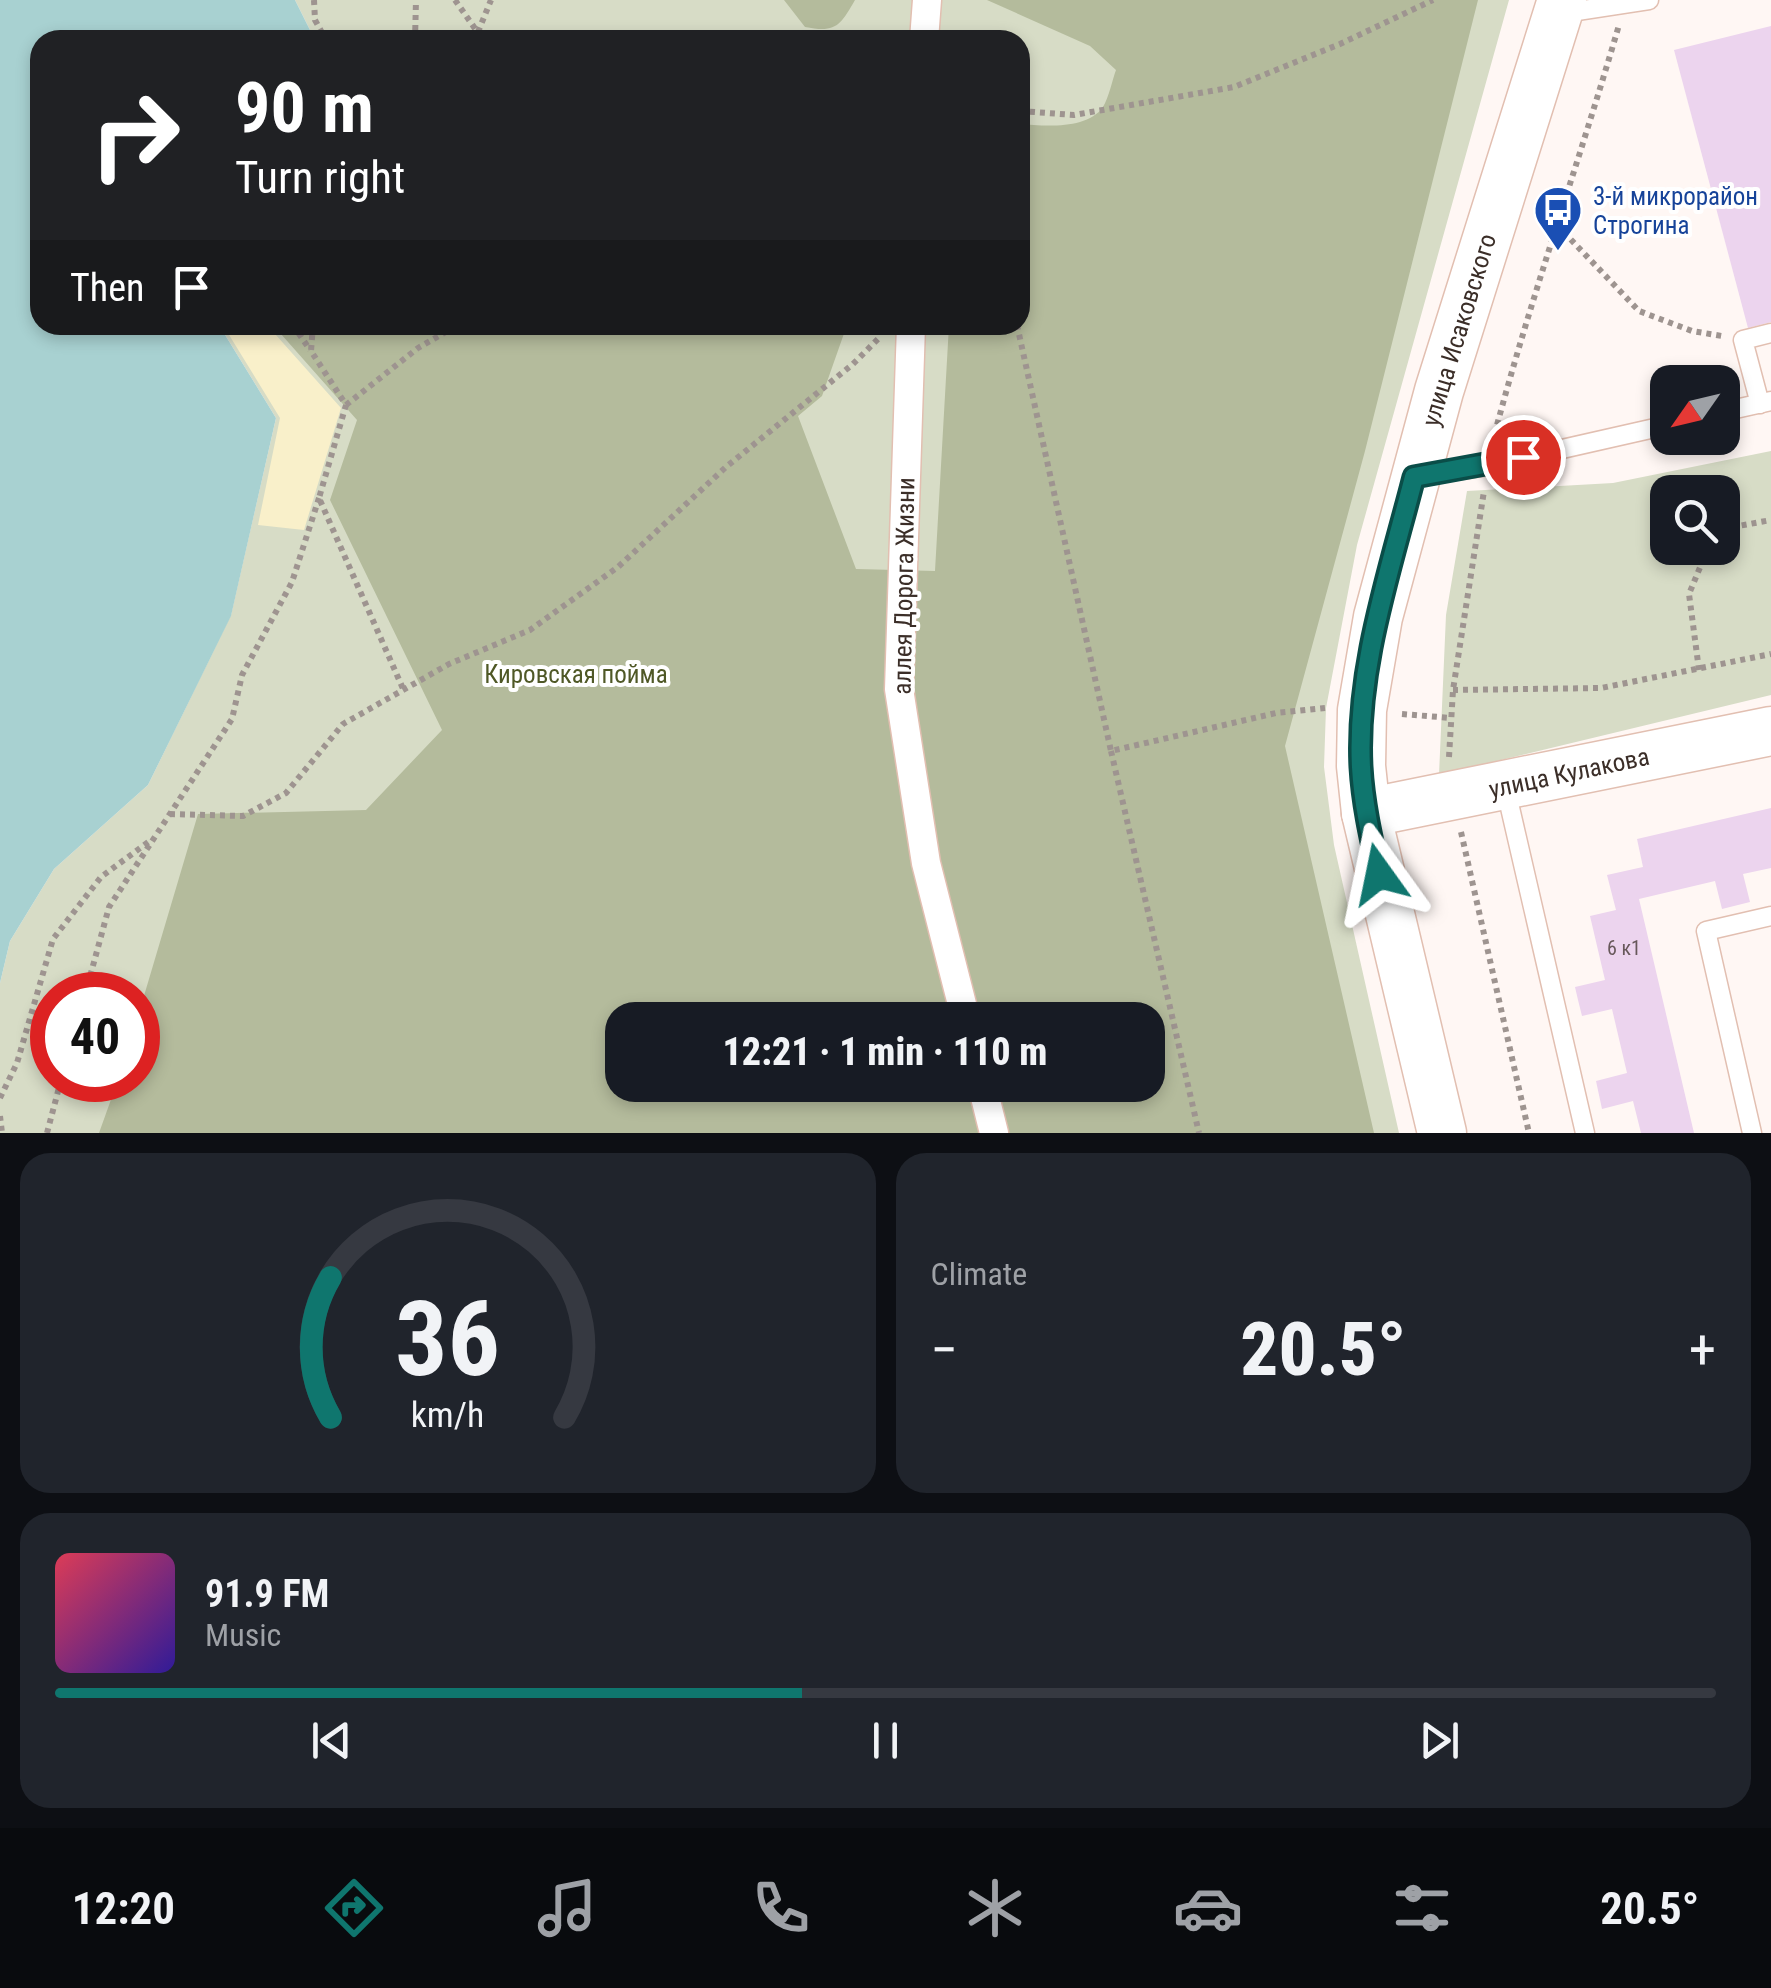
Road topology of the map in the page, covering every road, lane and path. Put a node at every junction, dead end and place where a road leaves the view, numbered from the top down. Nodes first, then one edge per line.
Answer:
1 (314, 0) edge
2 (416, 0) edge
3 (455, 0) edge
4 (491, 0) edge
5 (927, 0) edge
6 (1434, 0) edge
7 (1650, 0) edge
8 (1625, 6) junction
9 (1560, 7) edge
10 (321, 30) edge
11 (414, 30) edge
12 (476, 30) edge
13 (482, 30) edge
14 (925, 30) edge
15 (1030, 112) edge
16 (1557, 224) junction
17 (1771, 333) edge
18 (300, 335) edge
19 (312, 335) edge
20 (441, 335) edge
21 (882, 335) edge
22 (912, 335) edge
23 (1019, 335) edge
24 (1742, 340) junction
25 (311, 351) junction
26 (1765, 403) edge
27 (346, 404) junction
28 (1740, 408) edge
29 (1650, 429) edge
30 (1487, 466) junction
31 (1414, 477) junction
32 (319, 498) junction
33 (1771, 520) edge
34 (1740, 526) edge
35 (1701, 565) edge
36 (1771, 654) edge
37 (1699, 670) junction
38 (1453, 690) junction
39 (404, 692) junction
40 (1326, 708) dead end
41 (1402, 714) dead end
42 (1451, 718) junction
43 (1771, 731) edge
44 (1111, 751) junction
45 (1449, 757) dead end
46 (1504, 786) junction
47 (1366, 812) junction
48 (170, 814) junction
49 (1460, 822) dead end
50 (155, 836) junction
51 (1771, 916) edge
52 (91, 972) edge
53 (961, 1002) edge
54 (0, 1098) edge
55 (55, 1102) edge
56 (986, 1102) edge
57 (0, 1116) edge
58 (2, 1133) edge
59 (46, 1133) edge
60 (994, 1133) edge
61 (1198, 1133) edge
62 (1442, 1133) edge
63 (1530, 1133) edge
64 (1585, 1133) edge
65 (1752, 1133) edge

1 - 10 path
2 - 11 path
3 - 12 path
4 - 13 path
5 - 14 street
6 - 15 path
7 - 8 lane
8 - 9 lane
8 - 16 path
9 - 31 street, улица Исаковского
16 - 24 path
16 - 30 path
17 - 24 lane
18 - 25 path
19 - 25 path
20 - 27 path
21 - 39 path
22 - 53 street, аллея Дорога Жизни
23 - 44 path
24 - 26 lane
25 - 27 path
26 - 28 lane
27 - 32 path
29 - 30 lane
30 - 31 lane
30 - 38 path
31 - 47 street, улица Исаковского
32 - 39 path
32 - 48 path
33 - 34 path
35 - 37 path
36 - 37 path
37 - 38 path
38 - 42 path
39 - 48 path
40 - 44 path
41 - 42 path
42 - 45 path
43 - 46 street, улица Кулакова
44 - 61 path
46 - 47 street, улица Кулакова
46 - 64 lane
47 - 62 street, улица Исаковского
48 - 50 path
49 - 63 path
50 - 52 path
50 - 54 path
51 - 65 lane
55 - 59 path
56 - 60 street
57 - 58 path

